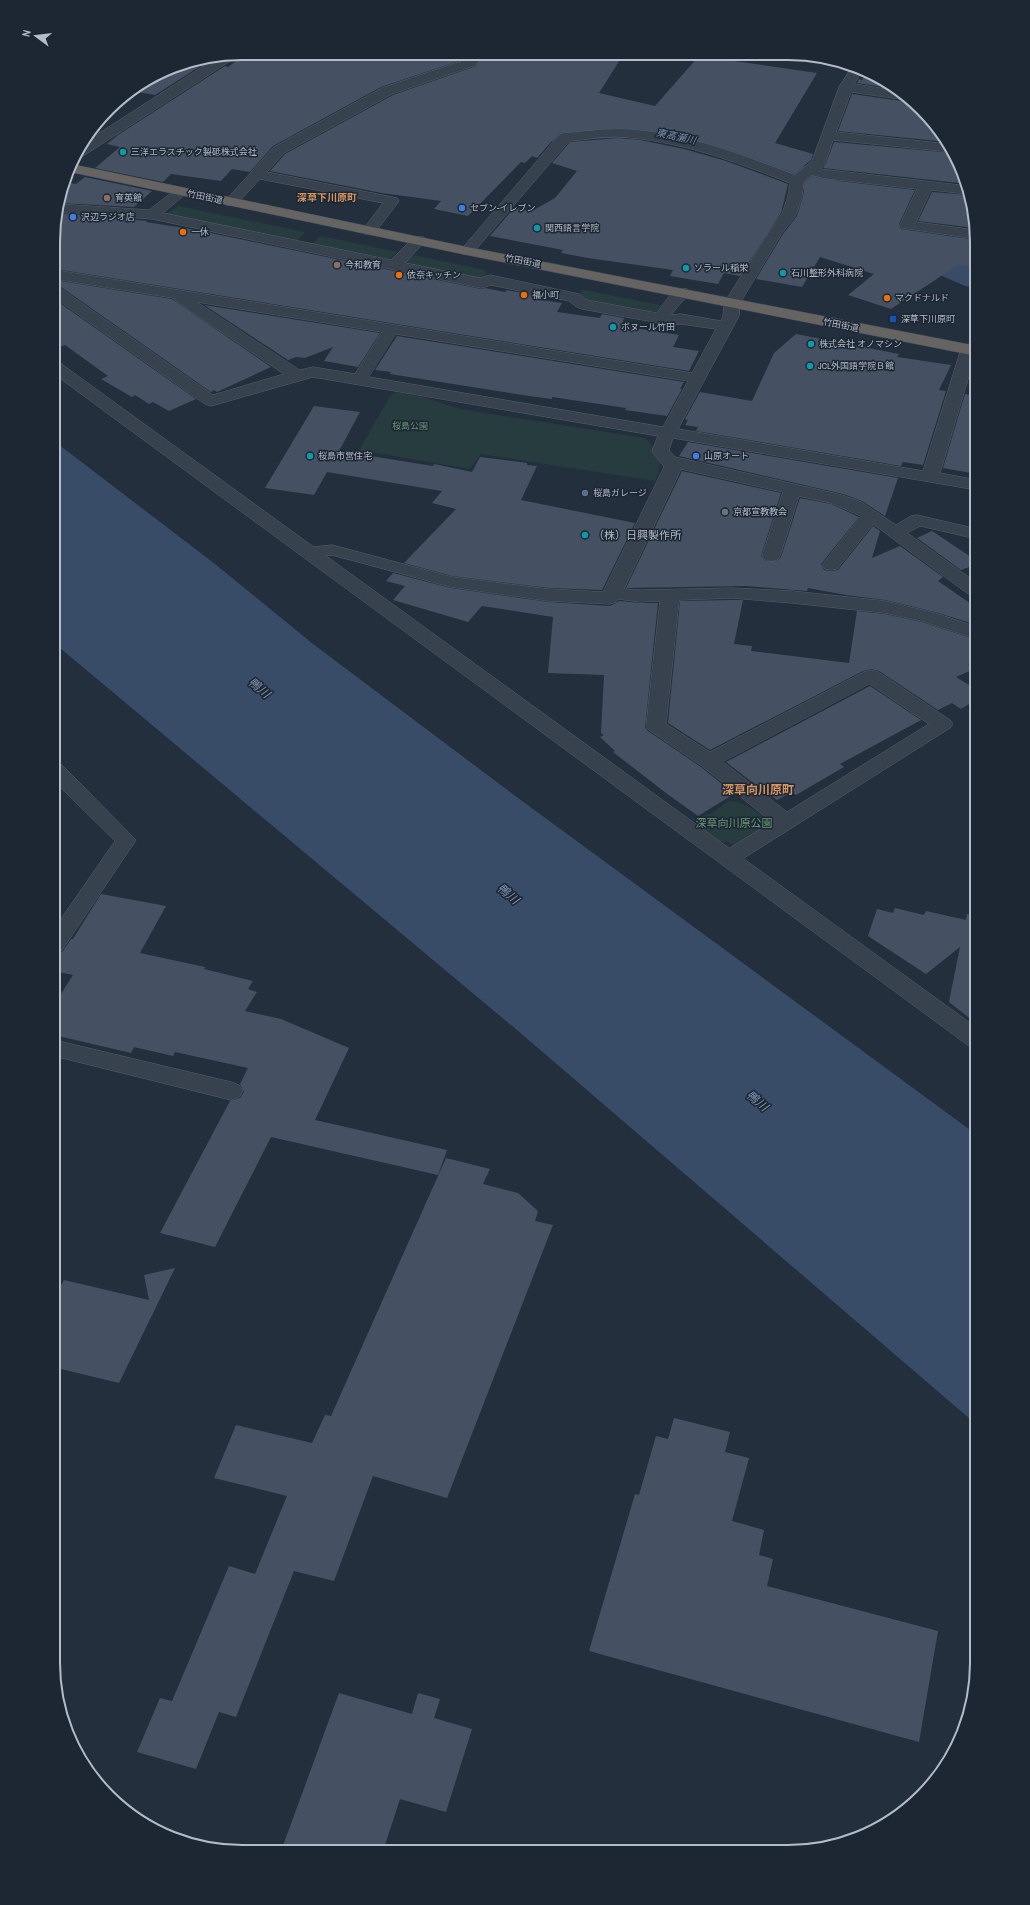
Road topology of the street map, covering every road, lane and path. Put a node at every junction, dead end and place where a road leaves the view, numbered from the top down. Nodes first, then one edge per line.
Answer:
1 (219, 62) edge
2 (471, 62) dead end
3 (855, 73) edge
4 (846, 87) junction
5 (893, 94) edge
6 (829, 135) junction
7 (88, 146) edge
8 (943, 147) edge
9 (75, 169) edge
10 (810, 170) junction
11 (257, 174) junction
12 (796, 180) junction
13 (926, 185) junction
14 (962, 189) edge
15 (181, 192) junction
16 (231, 202) junction
17 (63, 208) edge
18 (152, 216) junction
19 (369, 231) junction
20 (970, 233) edge
21 (419, 240) junction
22 (467, 250) junction
23 (394, 265) junction
24 (60, 275) edge
25 (682, 292) junction
26 (174, 294) junction
27 (60, 296) edge
28 (732, 303) junction
29 (661, 318) junction
30 (726, 326) junction
31 (391, 329) junction
32 (970, 349) edge
33 (970, 359) edge
34 (60, 370) edge
35 (297, 375) junction
36 (696, 378) junction
37 (358, 380) junction
38 (669, 433) junction
39 (669, 461) junction
40 (930, 477) junction
41 (970, 484) edge
42 (793, 489) junction
43 (871, 516) junction
44 (970, 532) edge
45 (895, 534) junction
46 (310, 552) junction
47 (770, 556) dead end
48 (831, 565) dead end
49 (970, 587) edge
50 (612, 594) junction
51 (670, 594) junction
52 (970, 631) edge
53 (709, 762) junction
54 (60, 775) edge
55 (786, 822) junction
56 (729, 858) junction
57 (60, 937) edge
58 (970, 1035) edge
59 (60, 1049) edge
60 (232, 1091) dead end

1 - 7 street
2 - 11 street
3 - 4 street
4 - 5 street
4 - 6 street
6 - 8 street
6 - 10 street
9 - 15 highway, 竹田街道
10 - 12 street
10 - 13 street
11 - 16 street
11 - 19 street
12 - 22 street
12 - 28 street
13 - 14 street
13 - 20 street
15 - 16 highway, 竹田街道
15 - 18 street
16 - 19 highway, 竹田街道
17 - 18 street
18 - 23 street
19 - 21 highway, 竹田街道
21 - 22 highway, 竹田街道
21 - 23 street
22 - 25 highway, 竹田街道
23 - 29 street
24 - 26 street
25 - 28 highway, 竹田街道
25 - 29 street
26 - 31 street
26 - 35 street
27 - 35 street
28 - 30 street
28 - 32 highway, 竹田街道
29 - 30 street
30 - 36 street
31 - 36 street
31 - 37 street
33 - 40 street
34 - 46 street
35 - 37 street
36 - 38 street
37 - 38 street
38 - 39 street
38 - 40 street
39 - 42 street
39 - 50 street
40 - 41 street
42 - 43 street
42 - 47 street
43 - 45 street
43 - 48 street
44 - 45 street
45 - 49 street
46 - 50 street
46 - 56 street
50 - 51 street
51 - 52 street
51 - 53 street
53 - 55 street
53 - 55 street
54 - 57 street
55 - 56 street
56 - 58 street
59 - 60 street

